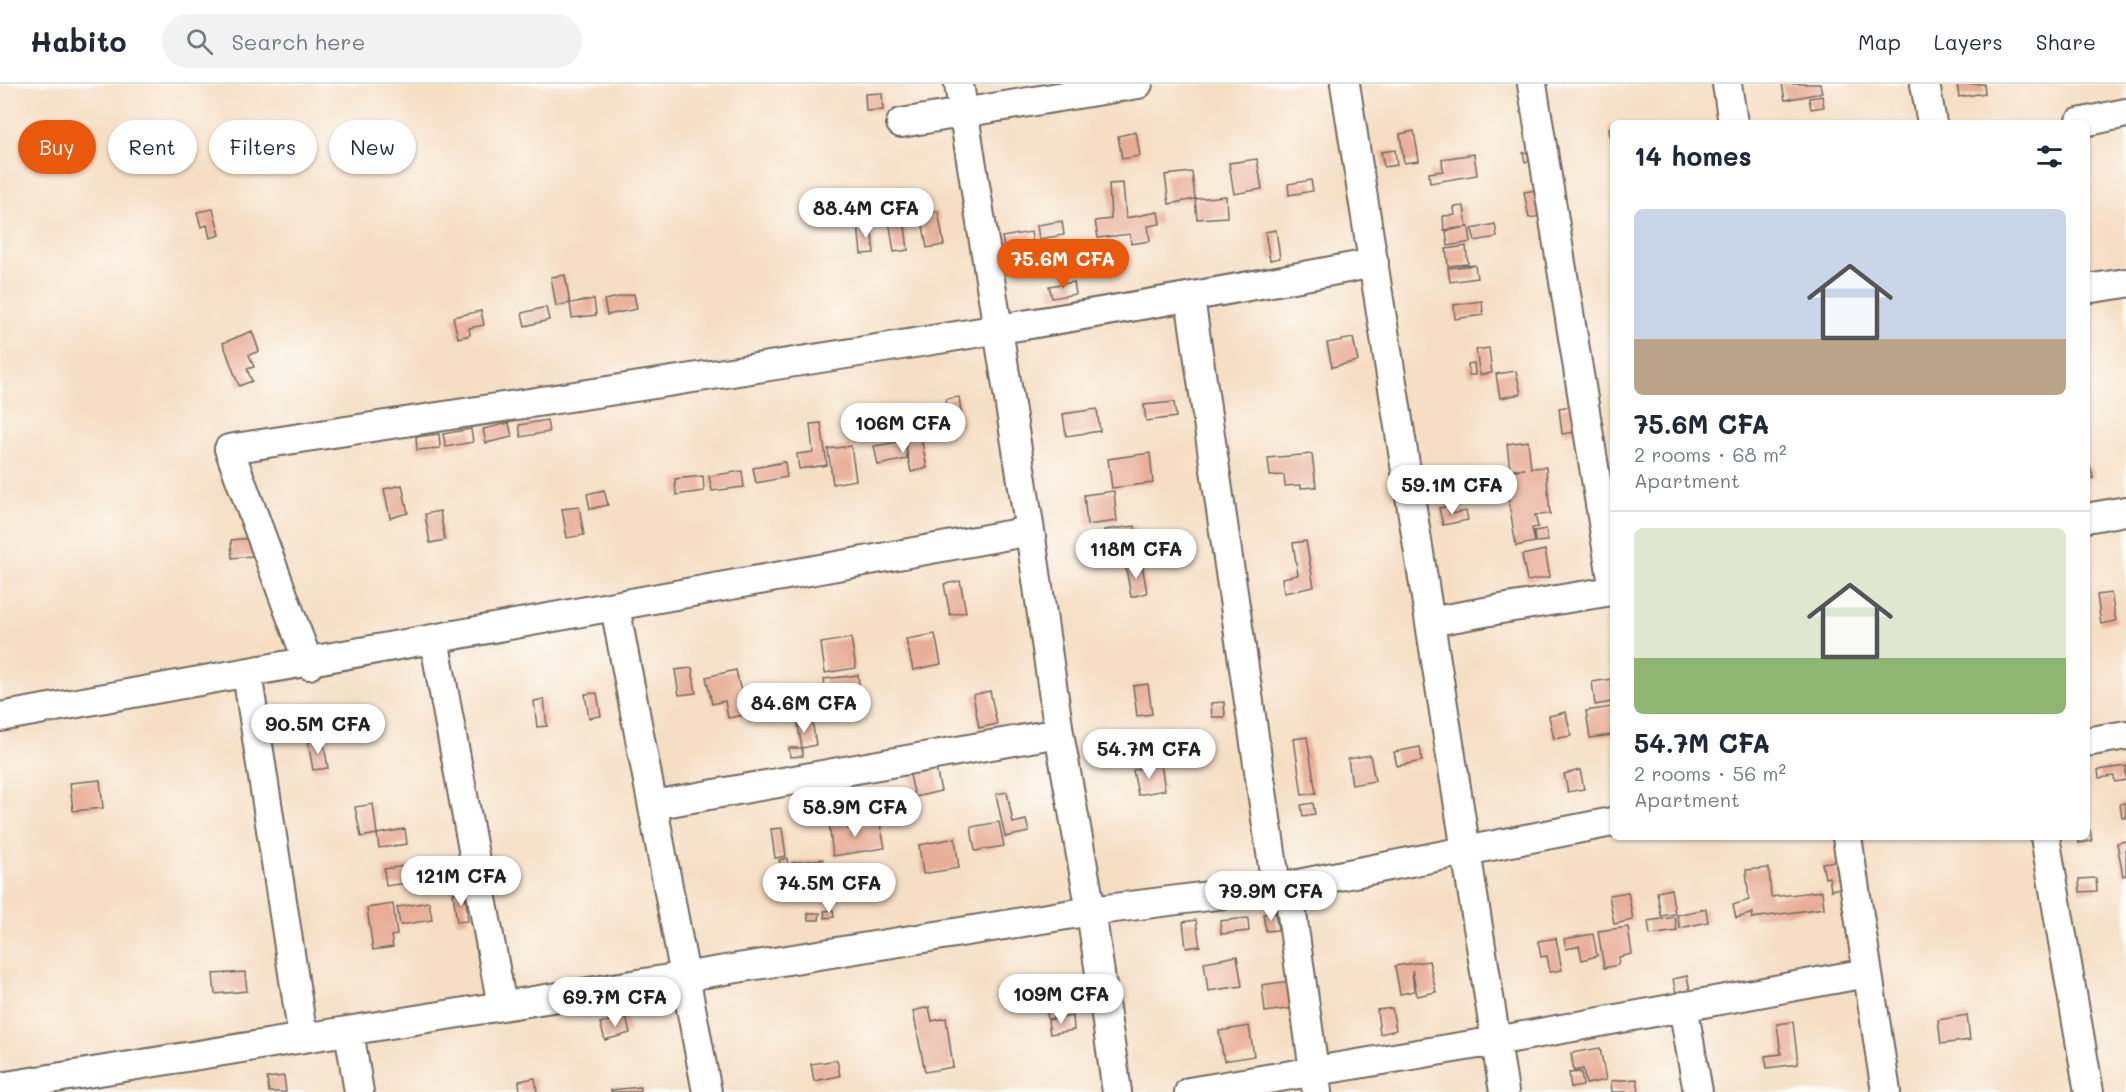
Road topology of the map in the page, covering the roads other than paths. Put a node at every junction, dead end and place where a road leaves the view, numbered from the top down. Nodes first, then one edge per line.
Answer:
1 (959, 84) edge
2 (1138, 84) edge
3 (1345, 84) edge
4 (1532, 84) edge
5 (1727, 84) edge
6 (1925, 84) edge
7 (964, 113) junction
8 (2126, 113) edge
9 (1733, 120) edge
10 (1931, 120) edge
11 (2090, 121) edge
12 (901, 123) dead end
13 (1374, 263) junction
14 (2126, 283) edge
15 (2090, 288) edge
16 (1190, 298) junction
17 (999, 330) junction
18 (2126, 511) edge
19 (2090, 517) edge
20 (1030, 531) junction
21 (1610, 566) edge
22 (1610, 591) edge
23 (615, 607) junction
24 (1430, 622) junction
25 (434, 639) junction
26 (308, 664) junction
27 (247, 673) junction
28 (0, 717) edge
29 (1059, 733) junction
30 (2126, 735) edge
31 (2090, 741) edge
32 (653, 805) junction
33 (1610, 822) edge
34 (1847, 840) edge
35 (2046, 840) edge
36 (1466, 851) junction
37 (1282, 887) junction
38 (1091, 911) junction
39 (1867, 973) junction
40 (685, 976) junction
41 (502, 1006) junction
42 (1683, 1006) junction
43 (349, 1031) junction
44 (303, 1038) junction
45 (1496, 1041) junction
46 (1316, 1081) edge
47 (0, 1088) edge
48 (359, 1092) edge
49 (707, 1092) edge
50 (1116, 1092) edge
51 (1190, 1092) edge
52 (1504, 1092) edge
53 (1698, 1092) edge
54 (1886, 1092) edge
55 (2089, 1092) edge

1 - 7 street
2 - 7 street
3 - 13 street
4 - 21 street
5 - 9 street
6 - 10 street
7 - 12 street
7 - 17 street
8 - 11 street
13 - 16 street
13 - 24 street
14 - 15 street
16 - 17 street
16 - 37 street
17 - 20 street
17 - 26 street
18 - 19 street
20 - 23 street
20 - 29 street
22 - 24 street
23 - 25 street
23 - 32 street
24 - 36 street
25 - 26 street
25 - 41 street
26 - 27 street
27 - 28 street
27 - 44 street
29 - 32 street
29 - 38 street
30 - 31 street
32 - 40 street
33 - 36 street
34 - 39 street
35 - 55 street
36 - 37 street
36 - 45 street
37 - 38 street
37 - 46 street
38 - 40 street
38 - 50 street
39 - 42 street
39 - 54 street
40 - 41 street
40 - 49 street
41 - 43 street
42 - 45 street
42 - 53 street
43 - 44 street
43 - 48 street
44 - 47 street
45 - 46 street
45 - 52 street
46 - 51 street

